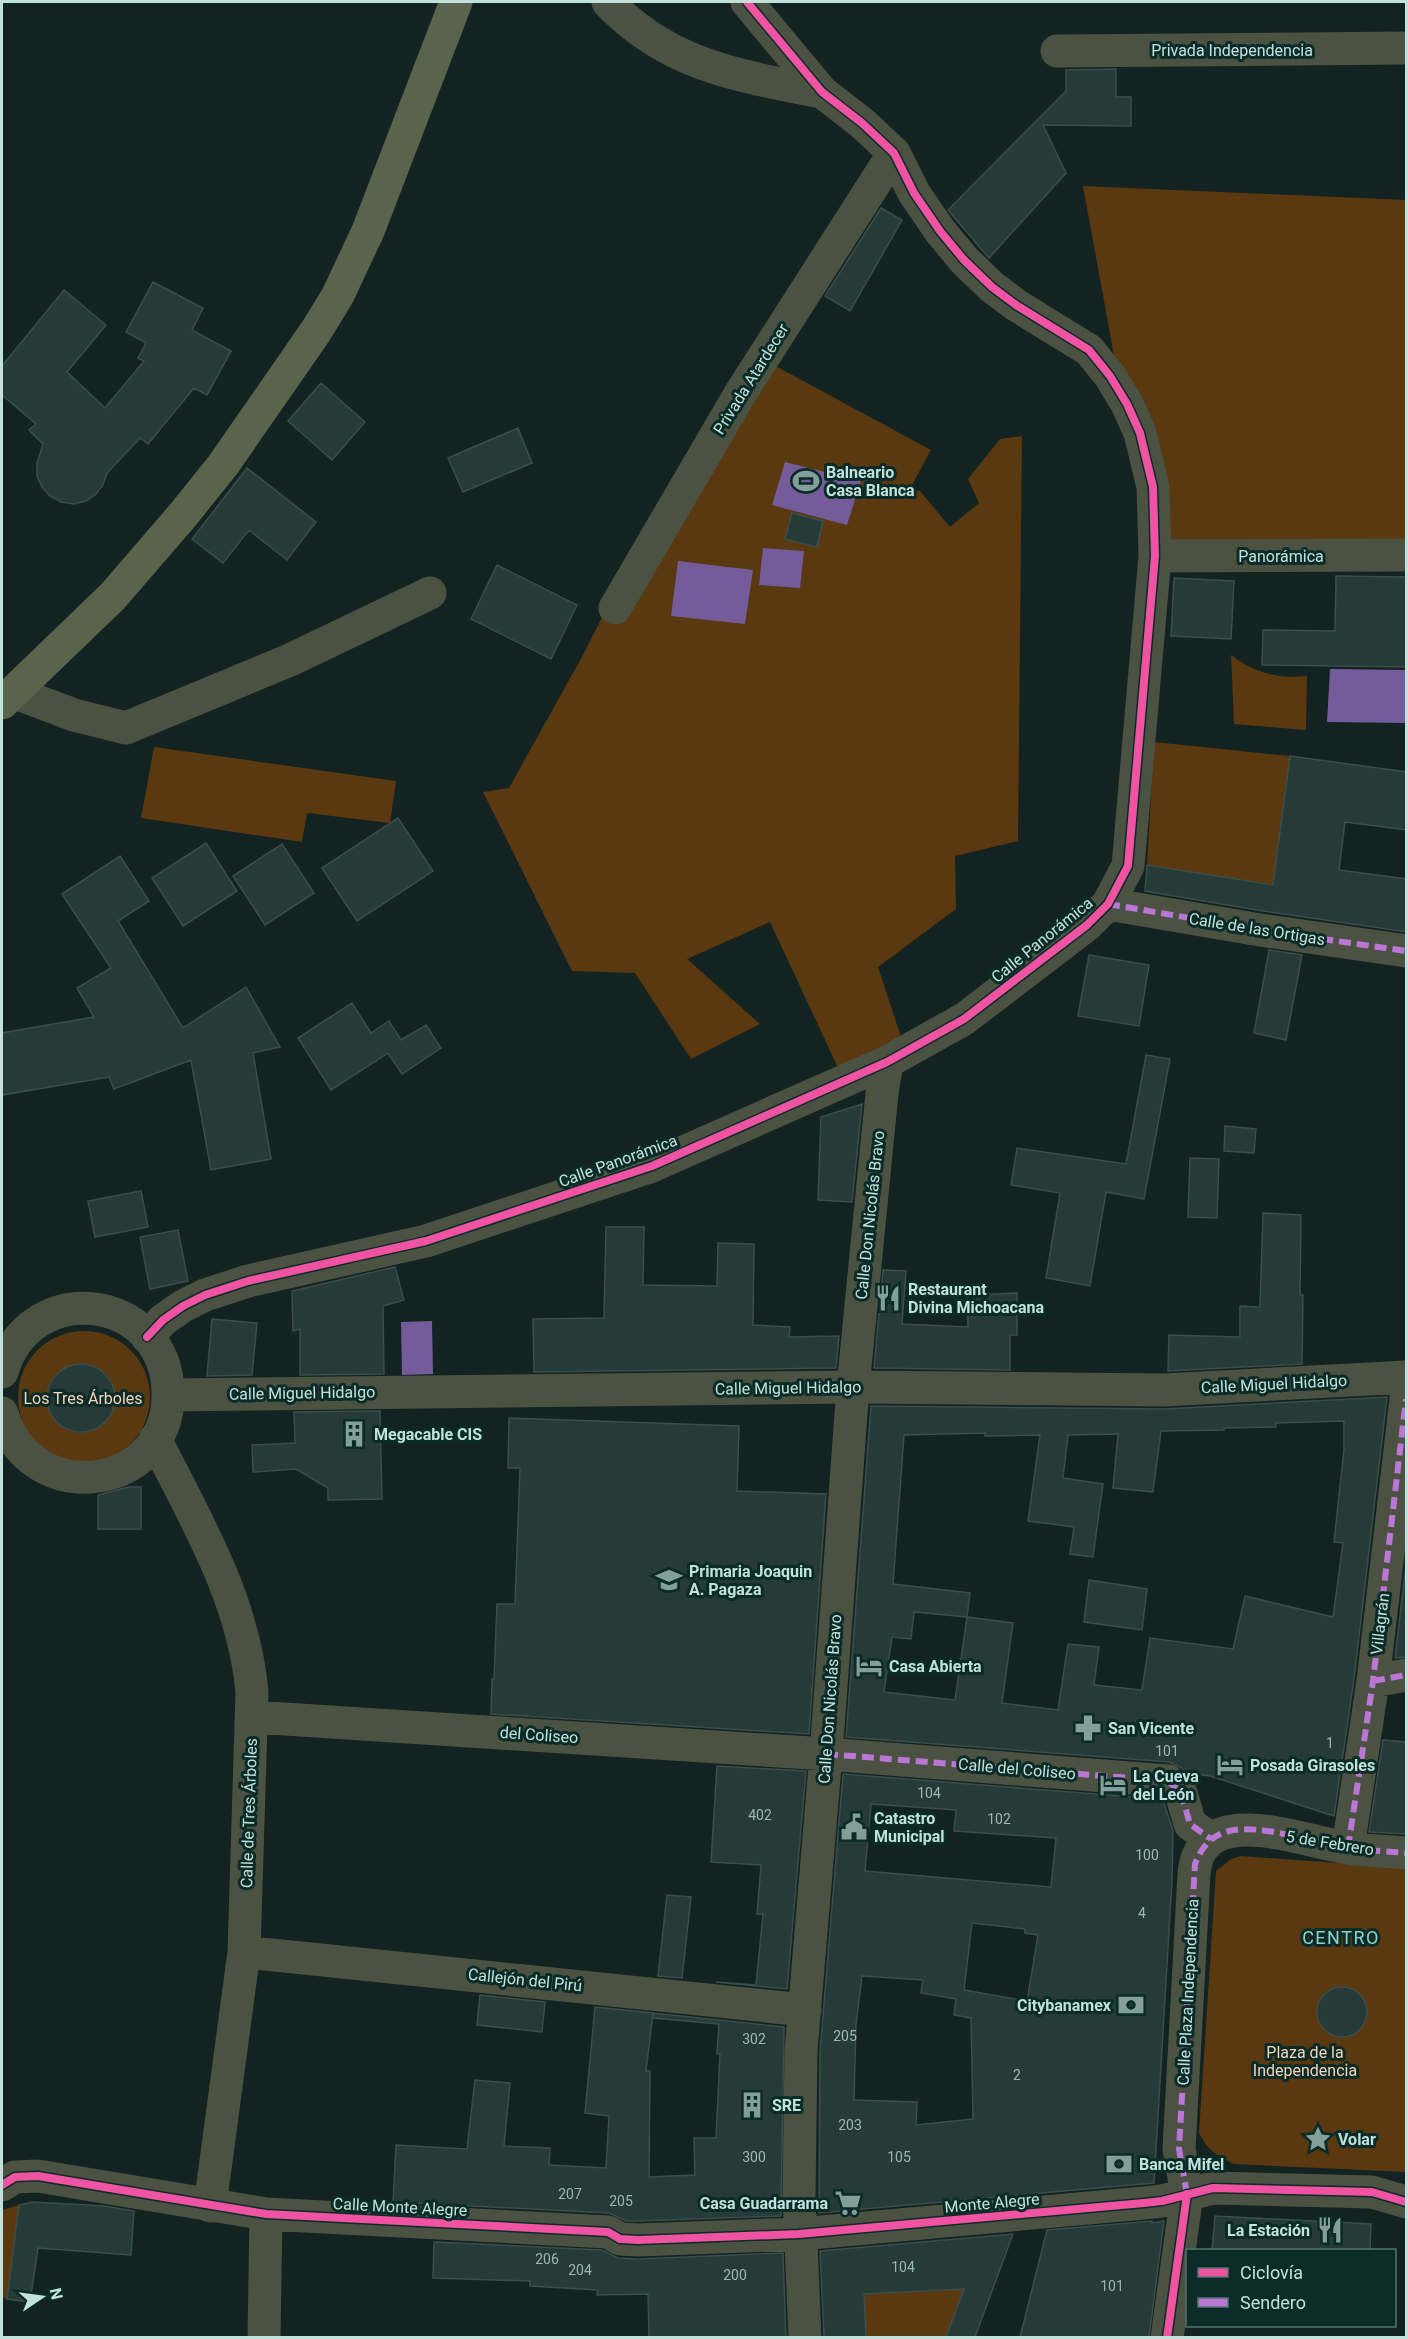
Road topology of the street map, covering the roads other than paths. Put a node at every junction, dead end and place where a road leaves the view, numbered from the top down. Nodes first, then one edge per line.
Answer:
1 (456, 2) edge
2 (608, 2) edge
3 (747, 2) edge
4 (1407, 48) edge
5 (1057, 51) dead end
6 (822, 93) junction
7 (894, 153) junction
8 (1407, 555) edge
9 (1155, 556) junction
10 (430, 592) dead end
11 (615, 608) dead end
12 (7, 698) edge
13 (1108, 904) junction
14 (1407, 951) edge
15 (887, 1062) junction
16 (147, 1337) junction
17 (2, 1372) edge
18 (1407, 1377) edge
19 (853, 1387) junction
20 (169, 1395) junction
21 (1407, 1399) edge
22 (2, 1413) edge
23 (155, 1439) junction
24 (1407, 1675) edge
25 (1373, 1681) junction
26 (253, 1718) junction
27 (826, 1754) junction
28 (1211, 1839) junction
29 (1348, 1848) junction
30 (1407, 1853) edge
31 (244, 1952) junction
32 (805, 2010) junction
33 (2, 2184) edge
34 (1187, 2194) junction
35 (1407, 2202) edge
36 (210, 2206) junction
37 (266, 2214) junction
38 (800, 2234) junction
39 (264, 2337) edge
40 (805, 2337) edge
41 (1167, 2337) edge

1 - 12 main road
2 - 6 street
3 - 6 street
4 - 5 street, Privada Independencia
6 - 7 street, Calle Panorámica
7 - 9 street, Calle Panorámica
7 - 11 street, Privada Atardecer
8 - 9 street, Panorámica
9 - 13 street, Calle Panorámica
10 - 12 street
13 - 14 street, Calle de las Ortigas
13 - 15 street, Calle Panorámica
15 - 16 street, Calle Panorámica
15 - 19 street, Calle Don Nicolás Bravo
16 - 17 street
16 - 20 street
18 - 19 street, Calle Miguel Hidalgo
19 - 20 street, Calle Miguel Hidalgo
19 - 27 street, Calle Don Nicolás Bravo
20 - 23 street
21 - 25 street, Villagrán
22 - 23 street
23 - 26 street, Calle de Tres Árboles
24 - 25 street
25 - 29 street, Villagrán
26 - 27 street, del Coliseo
26 - 31 street, Calle de Tres Árboles
27 - 28 street, Calle del Coliseo
27 - 32 street, Calle Don Nicolás Bravo
28 - 29 street, 5 de Febrero
28 - 34 street, Calle Plaza Independencia
29 - 30 street, 5 de Febrero
31 - 32 street, Callejón del Pirú
31 - 36 street, Calle de Tres Árboles
32 - 38 street, Calle Don Nicolás Bravo
33 - 36 street, Calle Monte Alegre
34 - 35 street, Monte Alegre
34 - 38 street, Monte Alegre
34 - 41 street, Calle Plaza Independencia
36 - 37 street, Calle Monte Alegre
37 - 38 street, Calle Monte Alegre
37 - 39 street
38 - 40 street, Calle Don Nicolás Bravo

